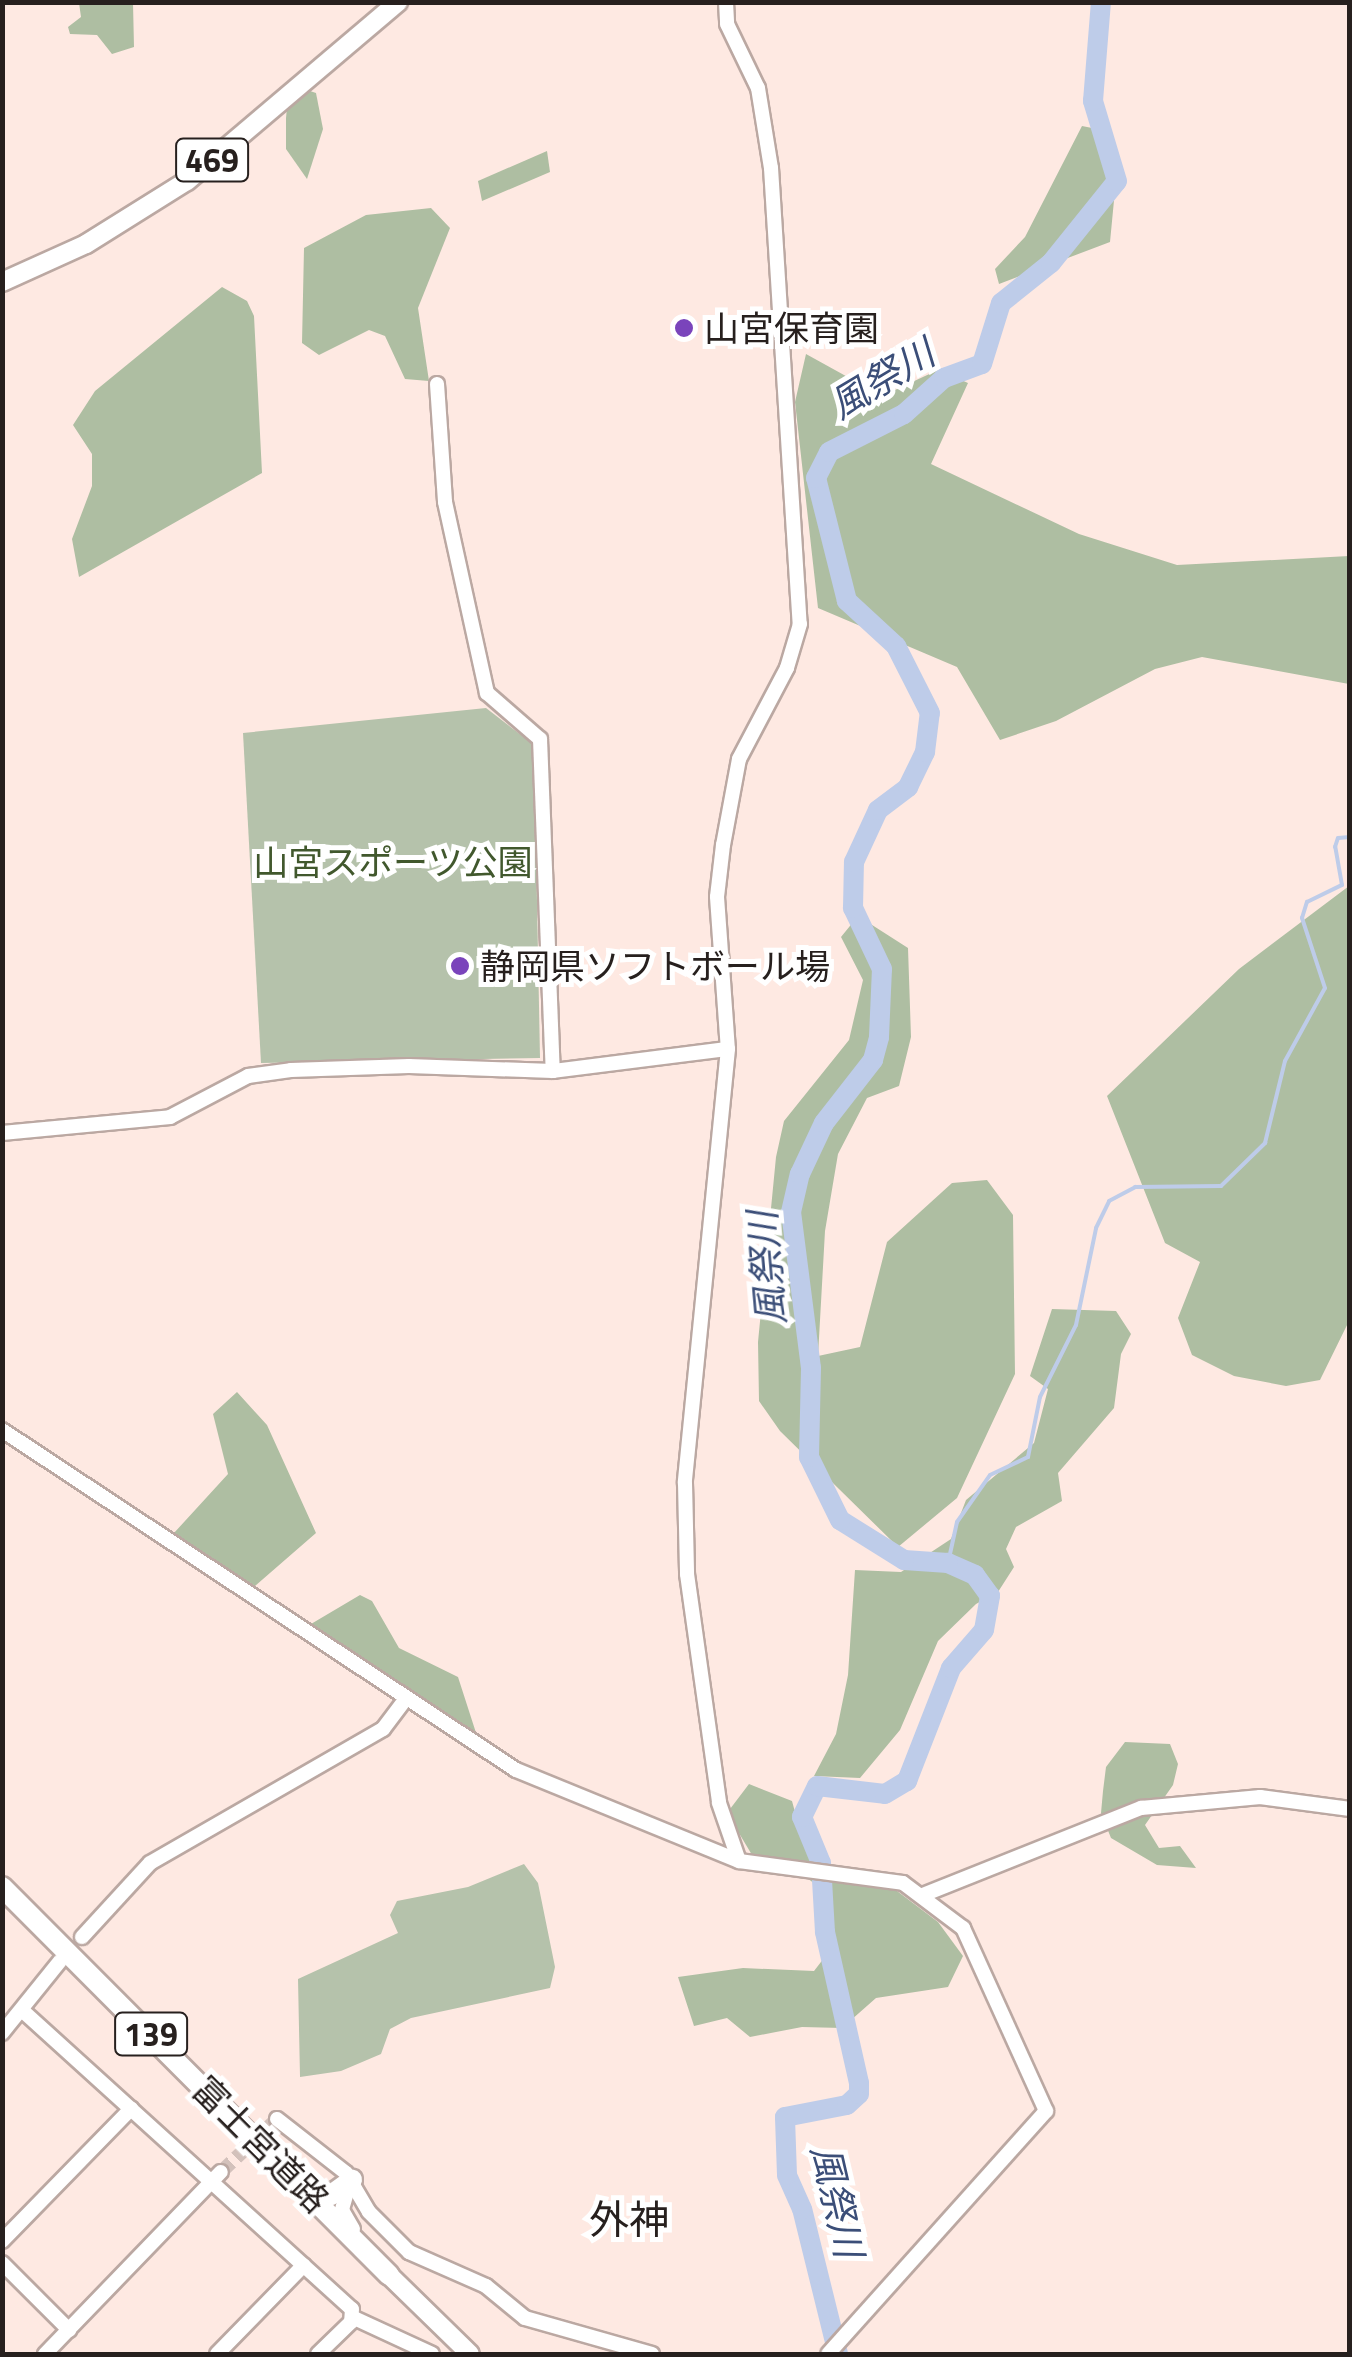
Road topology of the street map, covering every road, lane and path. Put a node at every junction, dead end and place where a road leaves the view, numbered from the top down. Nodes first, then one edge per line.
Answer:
1 (398, 2) edge
2 (726, 2) edge
3 (2, 282) edge
4 (437, 384) dead end
5 (728, 1049) junction
6 (553, 1071) junction
7 (2, 1133) edge
8 (2, 1430) edge
9 (405, 1700) junction
10 (1350, 1809) edge
11 (740, 1861) junction
12 (2, 1887) edge
13 (923, 1895) junction
14 (82, 1937) dead end
15 (60, 1961) dead end
16 (24, 2012) junction
17 (2, 2033) edge
18 (131, 2109) junction
19 (276, 2119) dead end
20 (216, 2177) junction
21 (352, 2180) junction
22 (299, 2181) junction
23 (2, 2241) edge
24 (2, 2263) edge
25 (304, 2266) junction
26 (389, 2275) junction
27 (352, 2317) junction
28 (69, 2330) junction
29 (44, 2354) edge
30 (217, 2354) edge
31 (318, 2354) edge
32 (432, 2354) edge
33 (470, 2354) edge
34 (652, 2354) edge
35 (828, 2354) edge

1 - 3 highway, 469
2 - 5 street
4 - 6 street
5 - 6 street
5 - 11 street
6 - 7 street
8 - 9 street
9 - 11 street
9 - 14 street
10 - 13 street
11 - 13 street
12 - 22 highway, 富士宮道路 / 139
13 - 35 street
15 - 16 street
16 - 17 street
16 - 18 street
18 - 20 street
18 - 23 street
19 - 21 street
20 - 25 street
20 - 28 street
21 - 22 highway
21 - 26 street
21 - 34 street
22 - 26 highway, 富士宮道路 / 139
24 - 28 street
25 - 27 street
25 - 30 street
26 - 33 highway, 139
27 - 31 street
27 - 32 street
28 - 29 street

